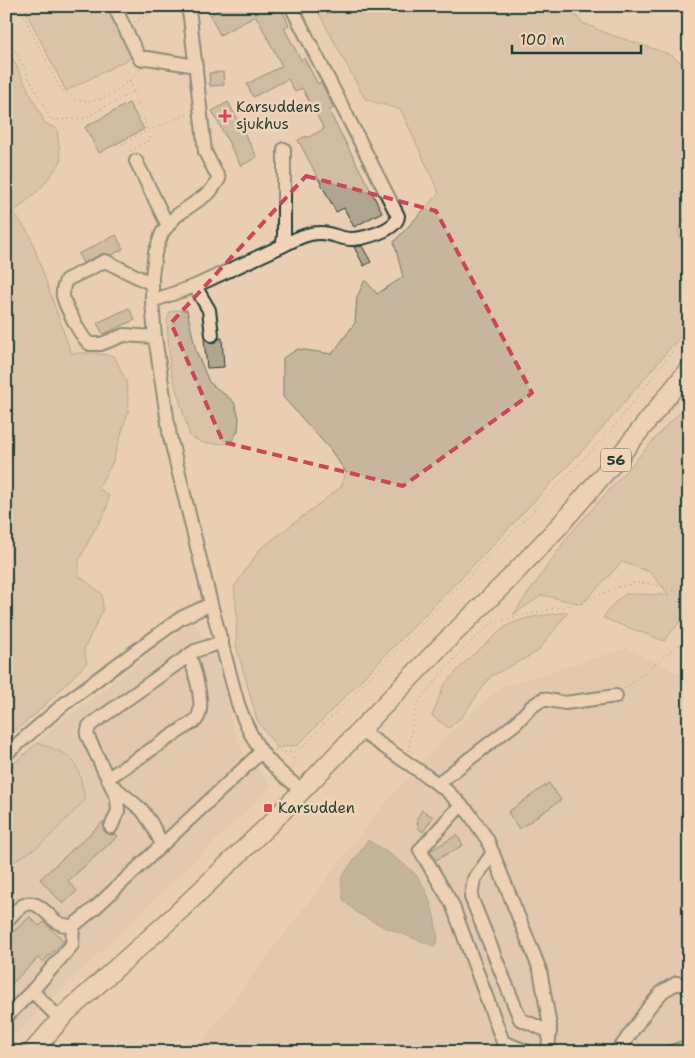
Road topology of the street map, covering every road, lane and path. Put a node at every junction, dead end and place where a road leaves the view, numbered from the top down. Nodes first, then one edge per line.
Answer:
1 (19, 6) edge
2 (114, 6) edge
3 (162, 6) edge
4 (187, 6) edge
5 (291, 6) edge
6 (124, 27) junction
7 (6, 33) edge
8 (147, 58) junction
9 (196, 66) junction
10 (130, 80) junction
11 (133, 92) junction
12 (200, 110) junction
13 (148, 130) junction
14 (122, 144) dead end
15 (284, 149) dead end
16 (136, 161) joint
17 (172, 221) junction
18 (282, 246) junction
19 (152, 284) junction
20 (195, 286) junction
21 (152, 301) junction
22 (689, 330) edge
23 (212, 335) dead end
24 (155, 337) junction
25 (689, 369) edge
26 (689, 596) edge
27 (211, 604) junction
28 (689, 636) edge
29 (222, 642) junction
30 (190, 655) junction
31 (616, 696) joint
32 (361, 731) junction
33 (266, 750) junction
34 (294, 753) junction
35 (6, 754) edge
36 (408, 764) junction
37 (284, 777) junction
38 (110, 782) junction
39 (437, 784) junction
40 (303, 790) junction
41 (461, 805) junction
42 (111, 827) dead end
43 (162, 844) junction
44 (493, 853) junction
45 (6, 921) edge
46 (73, 926) junction
47 (689, 987) edge
48 (32, 991) junction
49 (6, 1017) edge
50 (60, 1020) junction
51 (550, 1032) junction
52 (689, 1046) edge
53 (32, 1052) edge
54 (528, 1052) edge
55 (548, 1052) edge
56 (615, 1052) edge
57 (672, 1052) edge

1 - 10 path
2 - 6 street
3 - 6 path
4 - 9 street
5 - 18 street
6 - 8 street
7 - 11 path
8 - 9 street
8 - 10 path
9 - 12 street
10 - 11 path
11 - 13 path
12 - 13 path
12 - 17 street
13 - 14 path
13 - 16 path
15 - 18 street
16 - 17 street
17 - 19 street
18 - 20 street
19 - 21 street
19 - 24 street
20 - 21 street
20 - 23 street
21 - 24 street
22 - 34 path
24 - 27 street
25 - 32 highway, 56
26 - 36 path
27 - 29 street
27 - 35 street
28 - 31 path
29 - 30 street
29 - 33 street
30 - 38 street
30 - 38 street
31 - 39 street
32 - 36 street
32 - 40 highway, 56
33 - 34 path
33 - 37 street
33 - 43 street
34 - 37 path
36 - 39 street
37 - 40 street
38 - 42 street
38 - 43 street
39 - 41 street
40 - 50 highway, 56
41 - 44 street
41 - 54 street
43 - 46 street
44 - 51 street
44 - 51 street
45 - 46 street
46 - 48 street
47 - 56 street
48 - 49 street
48 - 50 street
50 - 53 highway, 56
51 - 55 street
52 - 57 street

